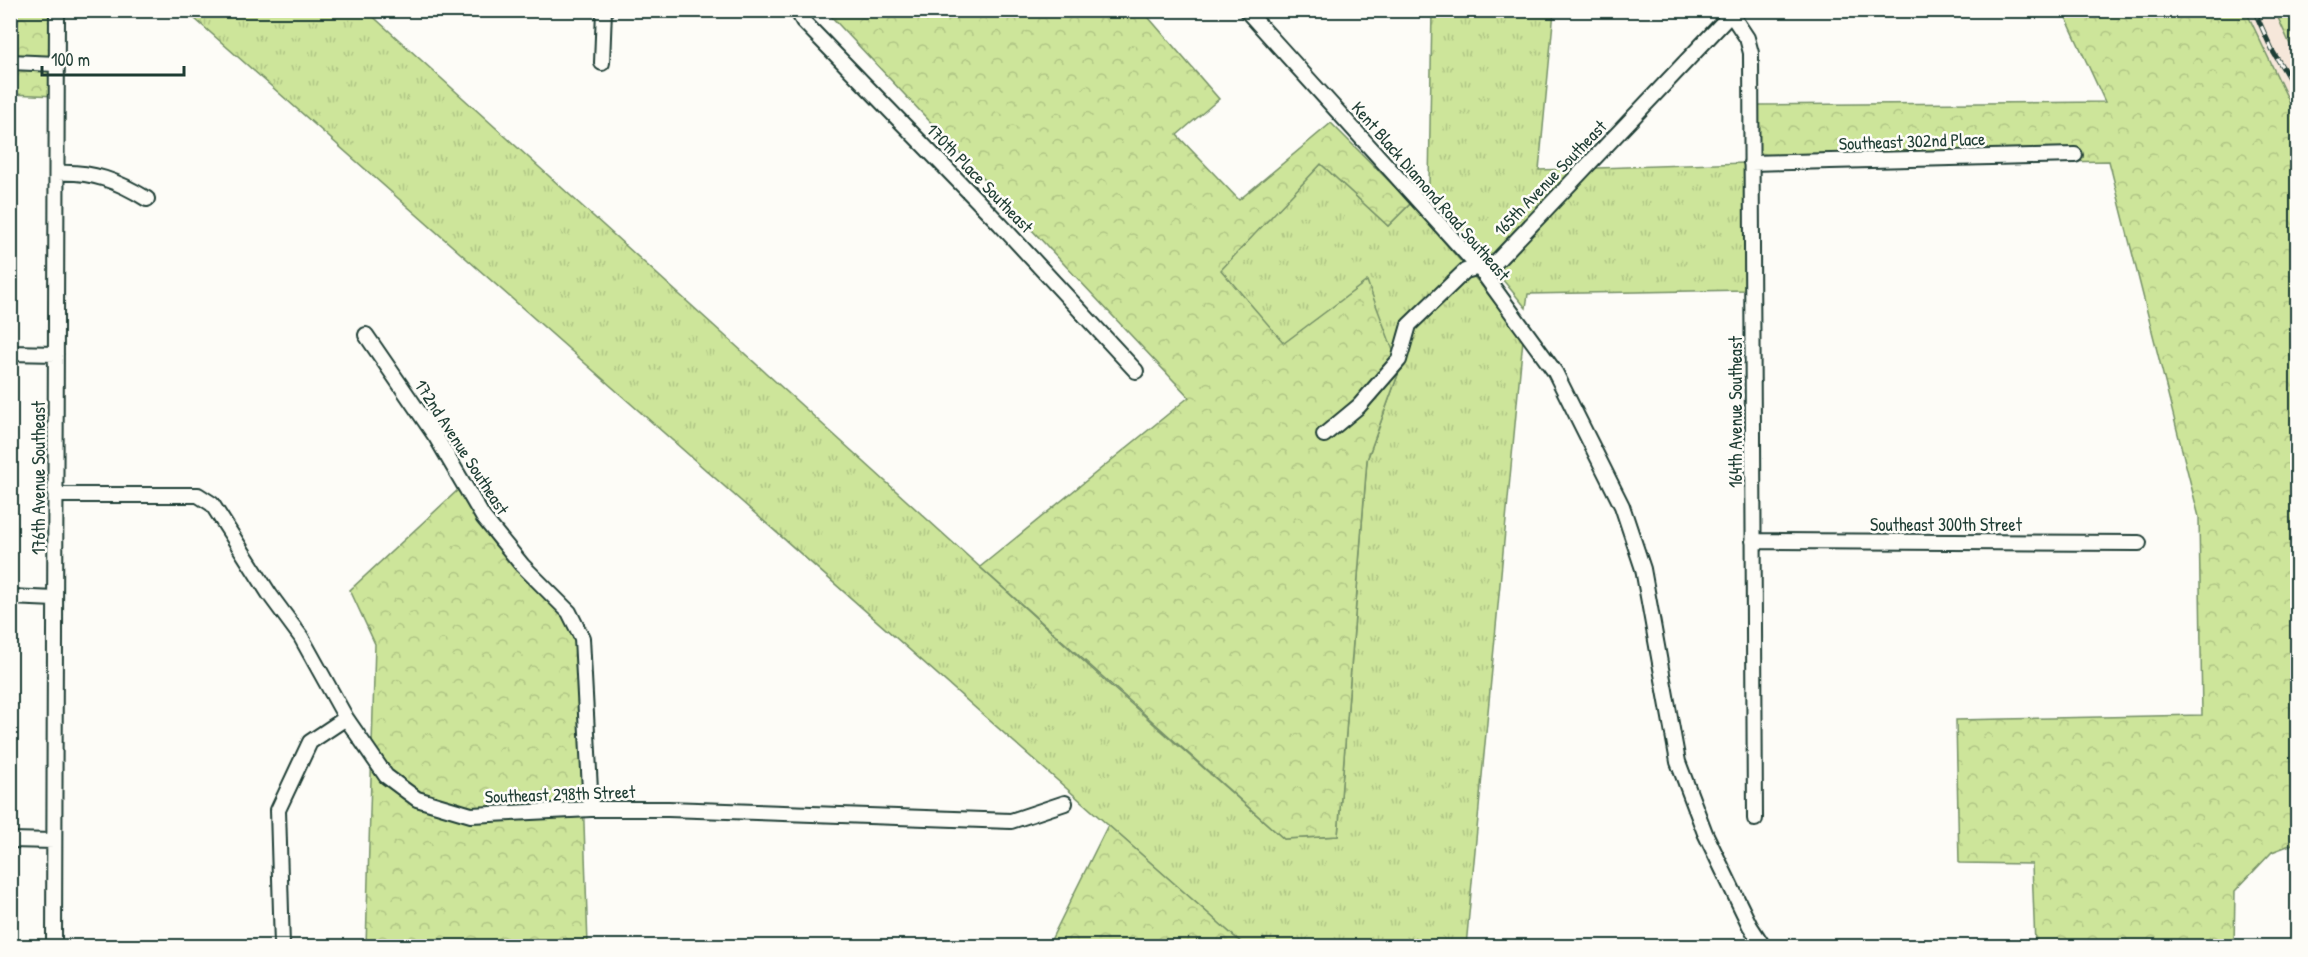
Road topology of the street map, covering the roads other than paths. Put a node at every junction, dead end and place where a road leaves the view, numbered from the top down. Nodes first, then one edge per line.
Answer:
1 (57, 10) edge
2 (604, 10) edge
3 (797, 10) edge
4 (1246, 10) edge
5 (1732, 12) edge
6 (10, 62) edge
7 (602, 63) dead end
8 (57, 64) junction
9 (2075, 154) dead end
10 (1751, 163) junction
11 (57, 173) junction
12 (147, 199) dead end
13 (1480, 269) junction
14 (366, 335) dead end
15 (10, 353) edge
16 (56, 354) junction
17 (1136, 371) dead end
18 (1324, 435) dead end
19 (56, 495) junction
20 (1753, 541) junction
21 (2139, 543) dead end
22 (10, 597) edge
23 (55, 599) junction
24 (346, 718) junction
25 (1065, 803) dead end
26 (591, 809) junction
27 (1755, 819) dead end
28 (10, 840) edge
29 (54, 841) junction
30 (54, 946) edge
31 (282, 946) edge
32 (1762, 946) edge

1 - 8 street, 176th Avenue Southeast
2 - 7 street
3 - 17 street, 170th Place Southeast
4 - 13 street, Kent Black Diamond Road Southeast
5 - 10 street, 164th Avenue Southeast
5 - 13 street, 165th Avenue Southeast
6 - 8 street
8 - 11 street, 176th Avenue Southeast
9 - 10 street, Southeast 302nd Place
10 - 20 street, 164th Avenue Southeast
11 - 12 street
11 - 16 street, 176th Avenue Southeast
13 - 18 street, 165th Avenue Southeast
13 - 32 street, Kent Black Diamond Road Southeast
14 - 26 street, 172nd Avenue Southeast
15 - 16 street
16 - 19 street, 176th Avenue Southeast
19 - 23 street, 176th Avenue Southeast
19 - 24 street, Southeast 298th Street
20 - 21 street, Southeast 300th Street
20 - 27 street, 164th Avenue Southeast
22 - 23 street
23 - 29 street, 176th Avenue Southeast
24 - 26 street, Southeast 298th Street
24 - 31 street
25 - 26 street, Southeast 298th Street
28 - 29 street
29 - 30 street, 176th Avenue Southeast

